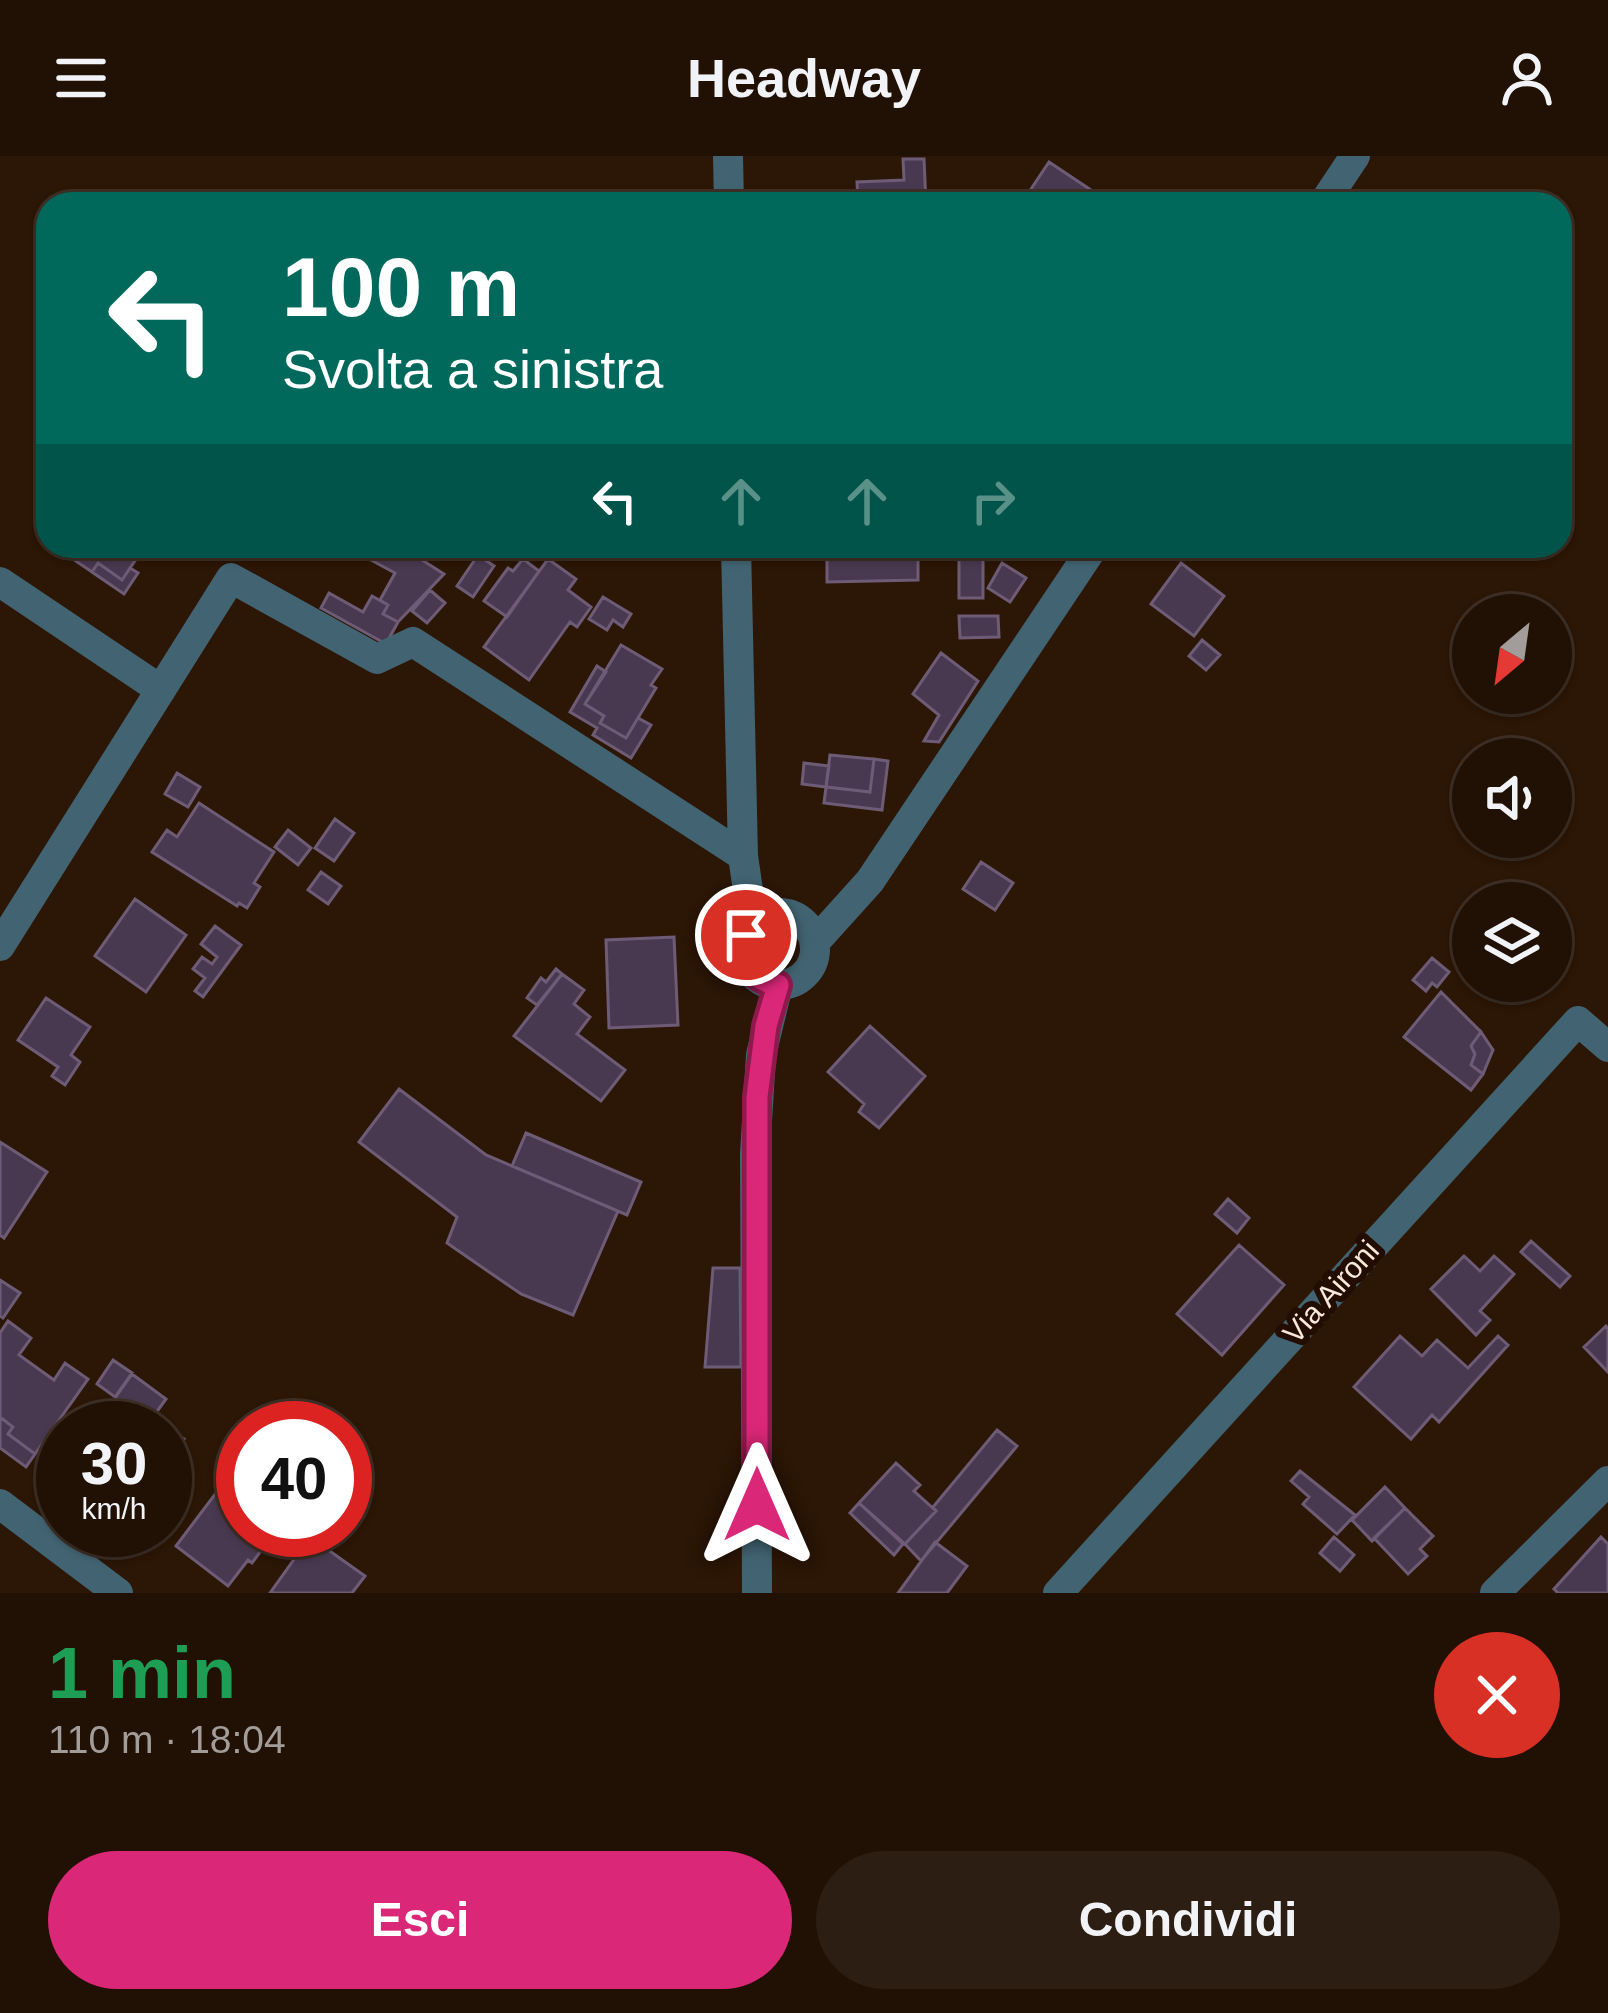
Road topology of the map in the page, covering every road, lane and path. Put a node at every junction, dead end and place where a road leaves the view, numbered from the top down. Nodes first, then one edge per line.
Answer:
1 (728, 156) edge
2 (1355, 156) edge
3 (729, 192) edge
4 (1331, 192) edge
5 (736, 558) edge
6 (1086, 558) edge
7 (0, 581) edge
8 (161, 690) junction
9 (743, 856) junction
10 (757, 920) junction
11 (815, 942) junction
12 (0, 946) edge
13 (778, 985) junction
14 (1608, 1047) edge
15 (1608, 1481) edge
16 (0, 1504) edge
17 (118, 1593) edge
18 (757, 1593) edge
19 (1058, 1593) edge
20 (1495, 1593) edge

1 - 3 street
2 - 4 street
5 - 9 street
6 - 11 street
7 - 8 street
8 - 9 street
8 - 12 street
9 - 10 street
10 - 11 street
10 - 13 street
11 - 13 street
13 - 18 street
14 - 19 street, Via Aironi
15 - 20 street
16 - 17 street

